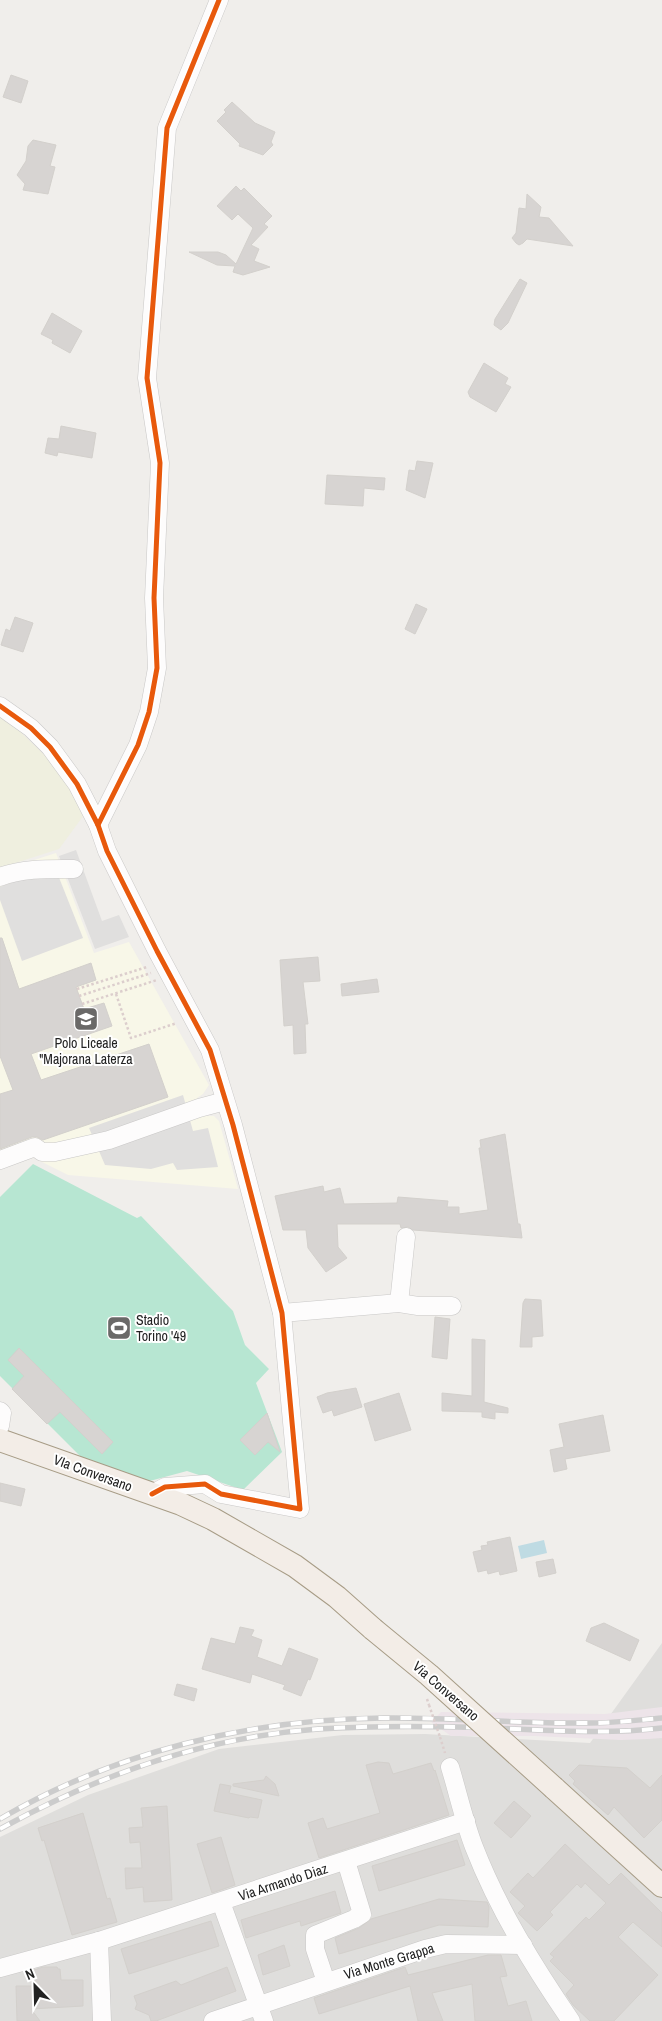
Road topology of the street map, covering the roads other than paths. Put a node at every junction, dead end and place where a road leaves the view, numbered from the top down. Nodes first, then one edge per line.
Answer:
1 (219, 0) edge
2 (0, 706) edge
3 (98, 825) junction
4 (74, 869) dead end
5 (0, 877) edge
6 (225, 1101) junction
7 (0, 1160) edge
8 (406, 1237) dead end
9 (399, 1303) junction
10 (452, 1306) dead end
11 (282, 1313) junction
12 (0, 1411) edge
13 (0, 1426) edge
14 (0, 1440) edge
15 (152, 1494) junction
16 (213, 1519) joint
17 (450, 1766) dead end
18 (466, 1821) junction
19 (346, 1860) junction
20 (662, 1886) edge
21 (221, 1902) junction
22 (99, 1941) junction
23 (523, 1945) junction
24 (0, 1968) edge
25 (326, 1982) junction
26 (259, 2004) junction
27 (102, 2021) edge
28 (213, 2021) edge
29 (264, 2021) edge
30 (572, 2021) edge

1 - 3 street
2 - 3 street
3 - 6 street
4 - 5 street
6 - 7 street
6 - 11 street
8 - 9 street
9 - 10 street
9 - 11 street
11 - 15 street
12 - 13 street
14 - 15 main road, VIa Conversano
15 - 16 main road, VIa Conversano
16 - 20 main road, Via Conversano, bridge
17 - 18 street
18 - 19 street, Via Armando Diaz
18 - 23 street
19 - 21 street, Via Armando Diaz
19 - 25 street
21 - 22 street, Via Armando Diaz
21 - 26 street
22 - 24 street, Via Armando Diaz
22 - 27 street
23 - 25 street, Via Monte Grappa
23 - 30 street
25 - 26 street, Via Monte Grappa
26 - 28 street, Via Monte Grappa
26 - 29 street

